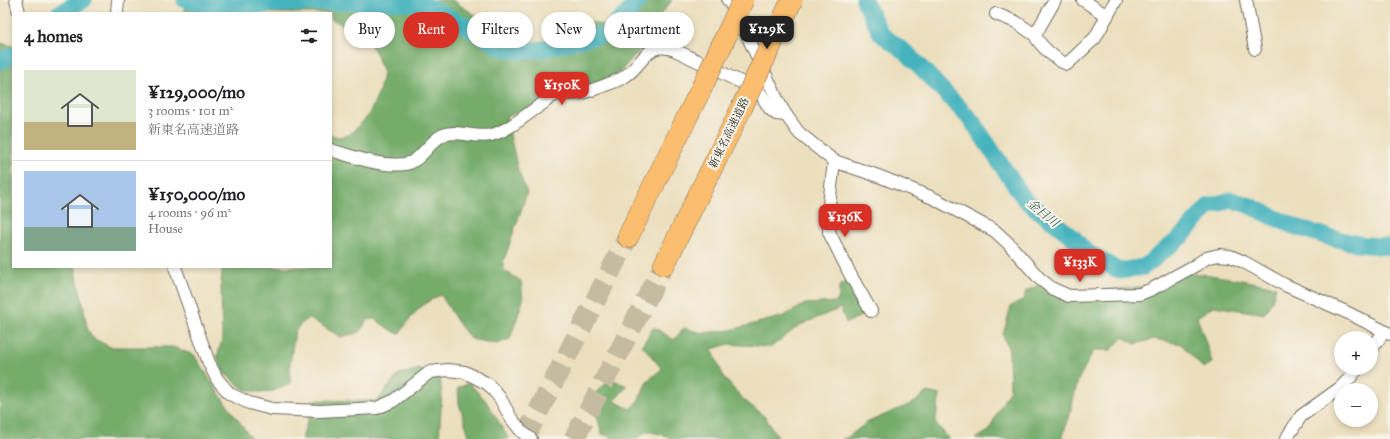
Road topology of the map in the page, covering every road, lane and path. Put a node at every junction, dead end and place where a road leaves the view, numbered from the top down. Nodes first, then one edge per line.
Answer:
1 (16, 0) edge
2 (728, 0) edge
3 (743, 0) edge
4 (792, 0) edge
5 (1055, 0) edge
6 (1083, 0) edge
7 (1116, 0) edge
8 (1246, 0) edge
9 (19, 12) edge
10 (996, 14) dead end
11 (1107, 16) junction
12 (1035, 35) junction
13 (1255, 49) dead end
14 (786, 115) junction
15 (332, 150) edge
16 (834, 161) junction
17 (628, 237) tunnel mouth
18 (664, 265) tunnel mouth
19 (175, 268) edge
20 (871, 311) dead end
21 (1387, 333) edge
22 (1378, 343) edge
23 (1352, 375) edge
24 (531, 439) edge
25 (1286, 439) edge

1 - 9 street
2 - 14 street
3 - 17 highway, bridge
4 - 18 highway, 新東名高速道路, bridge
5 - 12 street
6 - 11 street
7 - 11 street
8 - 13 street
10 - 12 street
11 - 12 street
14 - 15 street
14 - 16 street
16 - 20 street
16 - 21 street
19 - 24 street
21 - 22 street
23 - 25 street

